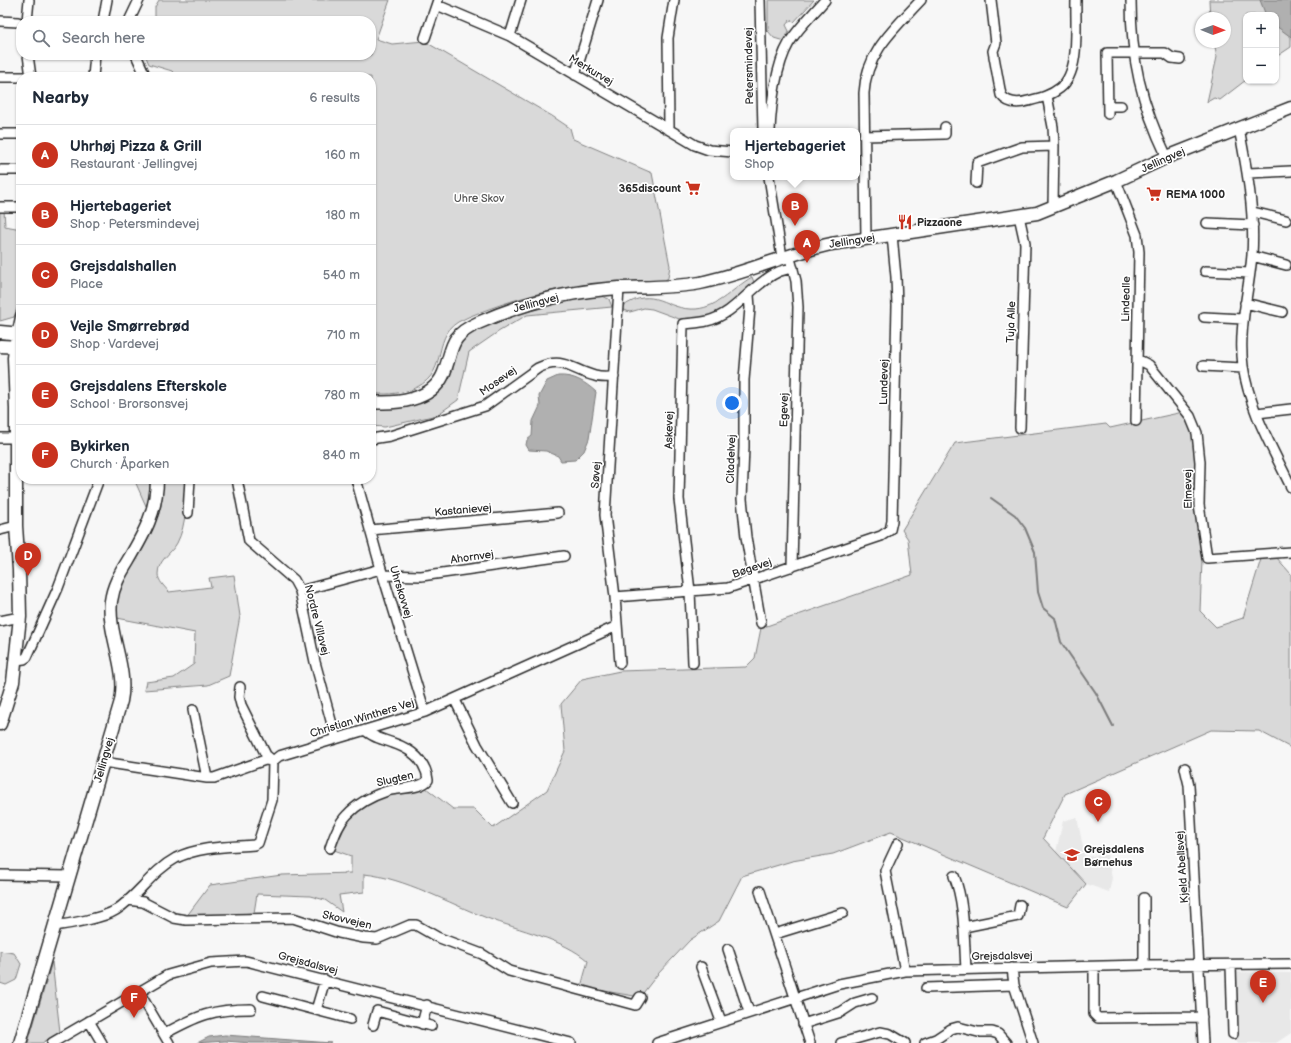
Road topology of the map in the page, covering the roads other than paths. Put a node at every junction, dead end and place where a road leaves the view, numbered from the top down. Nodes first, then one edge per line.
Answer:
1 (29, 0) edge
2 (107, 0) edge
3 (139, 0) edge
4 (521, 0) edge
5 (598, 0) edge
6 (674, 0) edge
7 (760, 0) edge
8 (825, 0) edge
9 (921, 0) edge
10 (991, 0) edge
11 (1076, 0) edge
12 (1131, 0) edge
13 (438, 2) edge
14 (24, 16) edge
15 (104, 16) edge
16 (131, 16) edge
17 (0, 21) edge
18 (16, 21) edge
19 (510, 36) junction
20 (425, 38) dead end
21 (1133, 53) junction
22 (1180, 59) dead end
23 (29, 60) edge
24 (95, 60) edge
25 (138, 60) edge
26 (30, 72) edge
27 (93, 72) edge
28 (144, 72) edge
29 (575, 75) junction
30 (0, 77) edge
31 (16, 77) edge
32 (1047, 96) junction
33 (1121, 106) dead end
34 (1291, 108) edge
35 (945, 127) dead end
36 (763, 128) edge
37 (770, 128) edge
38 (1240, 128) junction
39 (667, 130) junction
40 (0, 134) edge
41 (16, 134) edge
42 (864, 136) junction
43 (1054, 146) junction
44 (730, 152) edge
45 (1167, 157) junction
46 (0, 170) edge
47 (16, 170) edge
48 (1291, 171) edge
49 (1248, 173) junction
50 (770, 180) edge
51 (1116, 181) junction
52 (976, 182) dead end
53 (0, 207) edge
54 (16, 207) edge
55 (1053, 207) junction
56 (1253, 212) junction
57 (1019, 216) junction
58 (1286, 220) dead end
59 (1207, 223) dead end
60 (1253, 225) junction
61 (892, 235) junction
62 (866, 238) junction
63 (786, 256) junction
64 (1252, 256) junction
65 (1286, 265) dead end
66 (793, 268) junction
67 (1206, 271) dead end
68 (1250, 273) junction
69 (619, 288) junction
70 (749, 295) junction
71 (1245, 303) junction
72 (1282, 312) dead end
73 (1204, 317) dead end
74 (1243, 319) junction
75 (0, 332) edge
76 (16, 334) edge
77 (0, 346) edge
78 (16, 348) edge
79 (1137, 359) junction
80 (1203, 366) dead end
81 (1243, 368) junction
82 (614, 377) junction
83 (376, 402) edge
84 (16, 409) edge
85 (1291, 409) edge
86 (1257, 413) junction
87 (1136, 421) dead end
88 (1020, 428) dead end
89 (0, 438) edge
90 (16, 438) junction
91 (376, 438) edge
92 (97, 484) edge
93 (157, 484) edge
94 (190, 484) edge
95 (238, 484) edge
96 (357, 484) edge
97 (1291, 487) edge
98 (188, 513) dead end
99 (558, 513) dead end
100 (16, 526) junction
101 (0, 530) edge
102 (370, 530) junction
103 (890, 530) joint
104 (1291, 552) edge
105 (564, 556) dead end
106 (792, 567) junction
107 (382, 572) junction
108 (754, 580) junction
109 (300, 591) junction
110 (690, 591) junction
111 (615, 598) junction
112 (20, 617) junction
113 (0, 621) edge
114 (761, 623) dead end
115 (617, 626) junction
116 (16, 660) junction
117 (620, 663) dead end
118 (693, 663) dead end
119 (240, 687) dead end
120 (455, 700) junction
121 (193, 710) dead end
122 (425, 712) junction
123 (0, 724) edge
124 (365, 730) junction
125 (336, 739) junction
126 (273, 761) junction
127 (103, 762) junction
128 (1185, 768) dead end
129 (207, 778) junction
130 (512, 803) dead end
131 (898, 843) dead end
132 (330, 848) dead end
133 (0, 875) edge
134 (69, 876) junction
135 (954, 876) dead end
136 (760, 891) dead end
137 (1144, 898) dead end
138 (128, 900) junction
139 (1020, 905) dead end
140 (843, 913) dead end
141 (54, 926) junction
142 (964, 927) junction
143 (775, 934) junction
144 (728, 949) dead end
145 (1291, 964) edge
146 (1144, 965) junction
147 (1231, 965) junction
148 (1200, 966) junction
149 (701, 967) dead end
150 (1094, 967) junction
151 (1012, 968) junction
152 (966, 969) junction
153 (905, 971) junction
154 (325, 980) junction
155 (1014, 985) junction
156 (926, 988) dead end
157 (139, 992) junction
158 (263, 996) dead end
159 (640, 996) dead end
160 (794, 997) junction
161 (872, 998) dead end
162 (427, 1005) junction
163 (251, 1009) dead end
164 (316, 1010) junction
165 (749, 1012) junction
166 (1202, 1017) junction
167 (350, 1019) dead end
168 (89, 1021) junction
169 (721, 1021) junction
170 (803, 1024) junction
171 (373, 1025) dead end
172 (164, 1034) junction
173 (1233, 1034) dead end
174 (20, 1043) edge
175 (52, 1043) edge
176 (102, 1043) edge
177 (169, 1043) edge
178 (571, 1043) edge
179 (657, 1043) edge
180 (810, 1043) edge
181 (841, 1043) edge
182 (905, 1043) edge
183 (927, 1043) edge
184 (1006, 1043) edge
185 (1033, 1043) edge
186 (1203, 1043) edge

1 - 14 street
2 - 15 street
3 - 16 street
4 - 19 street
5 - 29 street
6 - 39 street
7 - 36 street, Petersmindevej
8 - 37 street
9 - 42 street
10 - 32 street
11 - 32 street
12 - 21 street
13 - 19 street, Merkurvej
13 - 20 street
17 - 18 street
19 - 29 street, Merkurvej
21 - 22 street
21 - 33 street
21 - 45 street
23 - 26 street
24 - 27 street
25 - 28 street
29 - 39 street, Merkurvej
30 - 31 street
32 - 43 street
34 - 38 main road, Jellingvej
35 - 42 street
38 - 45 main road, Jellingvej
38 - 49 street
39 - 44 street, Merkurvej
40 - 41 street
42 - 62 street
43 - 52 street
43 - 55 street
45 - 51 main road, Jellingvej
46 - 47 street
48 - 49 street
49 - 56 street
50 - 63 street
51 - 55 main road, Jellingvej
51 - 79 street, Lindealle
53 - 54 street
55 - 57 main road, Jellingvej
56 - 58 street
56 - 60 street
57 - 61 main road, Jellingvej
57 - 88 street, Tuja Alle
59 - 60 street
60 - 64 street
61 - 62 main road, Jellingvej
61 - 103 street, Lundevej
62 - 63 main road, Jellingvej
63 - 66 street, Egevej
63 - 69 main road, Jellingvej
64 - 65 street
64 - 68 street
66 - 70 street, Askevej
66 - 106 street, Egevej
67 - 68 street
68 - 71 street
69 - 82 street, Søvej
69 - 83 main road, Jellingvej
70 - 108 street, Citadelvej
70 - 110 street, Askevej
71 - 72 street
71 - 74 street
73 - 74 street
74 - 81 street
75 - 76 main road
77 - 78 main road
79 - 87 street, Lindealle
79 - 104 street, Elmevej
80 - 81 street
81 - 86 street
82 - 91 street, Mosevej
82 - 111 street, Søvej
84 - 90 main road
85 - 86 street
86 - 97 street
89 - 90 street
90 - 100 main road
92 - 116 street
93 - 127 main road, Jellingvej
94 - 98 street
95 - 109 street, Nordre Villavej
96 - 102 street, Uhrskovvej
99 - 102 street, Kastanievej
100 - 101 street
100 - 112 main road
102 - 107 street, Uhrskovvej
103 - 106 street, Bøgevej
105 - 107 street, Ahornvej
106 - 108 street, Bøgevej
107 - 109 street, Ahornvej
107 - 122 street, Uhrskovvej
108 - 110 street, Bøgevej
108 - 114 street, Citadelvej
109 - 125 street, Nordre Villavej
110 - 111 street, Bøgevej
110 - 118 street, Askevej
111 - 115 street, Søvej
112 - 113 street
112 - 116 main road
115 - 117 street, Søvej
115 - 120 street, Christian Winthers Vej
116 - 123 main road
119 - 126 street
120 - 122 street, Christian Winthers Vej
120 - 130 street
121 - 129 street
122 - 124 street, Christian Winthers Vej
124 - 125 street, Christian Winthers Vej
124 - 132 street, Slugten
125 - 126 street, Christian Winthers Vej
126 - 129 street, Christian Winthers Vej
126 - 138 street
127 - 129 street, Christian Winthers Vej
127 - 134 main road, Jellingvej
128 - 148 street, Kjeld Abellsvej
131 - 153 street
133 - 134 street
134 - 141 main road, Jellingvej
135 - 142 street
136 - 143 street
137 - 146 street
138 - 141 street
138 - 159 street, Skovvejen
139 - 142 street
140 - 143 street
141 - 174 main road, Jellingvej
142 - 152 street
143 - 160 street
144 - 165 street
145 - 147 street, Grejsdalsvej
146 - 148 street, Grejsdalsvej
146 - 150 street, Grejsdalsvej
147 - 148 street, Grejsdalsvej
147 - 173 street
148 - 166 street, Kjeld Abellsvej
149 - 169 street
150 - 151 street, Grejsdalsvej
150 - 166 street
151 - 152 street, Grejsdalsvej
151 - 155 street
152 - 153 street, Grejsdalsvej
153 - 160 street, Grejsdalsvej
154 - 157 street, Grejsdalsvej
154 - 162 street, Grejsdalsvej
154 - 164 street
155 - 156 street
155 - 185 street
157 - 168 street, Grejsdalsvej
157 - 172 street
158 - 164 street
160 - 165 street, Grejsdalsvej
160 - 170 street
161 - 170 street
162 - 171 street
162 - 178 street, Grejsdalsvej
163 - 172 street
164 - 167 street
165 - 169 street, Grejsdalsvej
166 - 186 street, Kjeld Abellsvej
168 - 175 street, Grejsdalsvej
168 - 176 street
169 - 179 street, Grejsdalsvej
170 - 180 street
172 - 177 street
181 - 182 street
183 - 184 street

